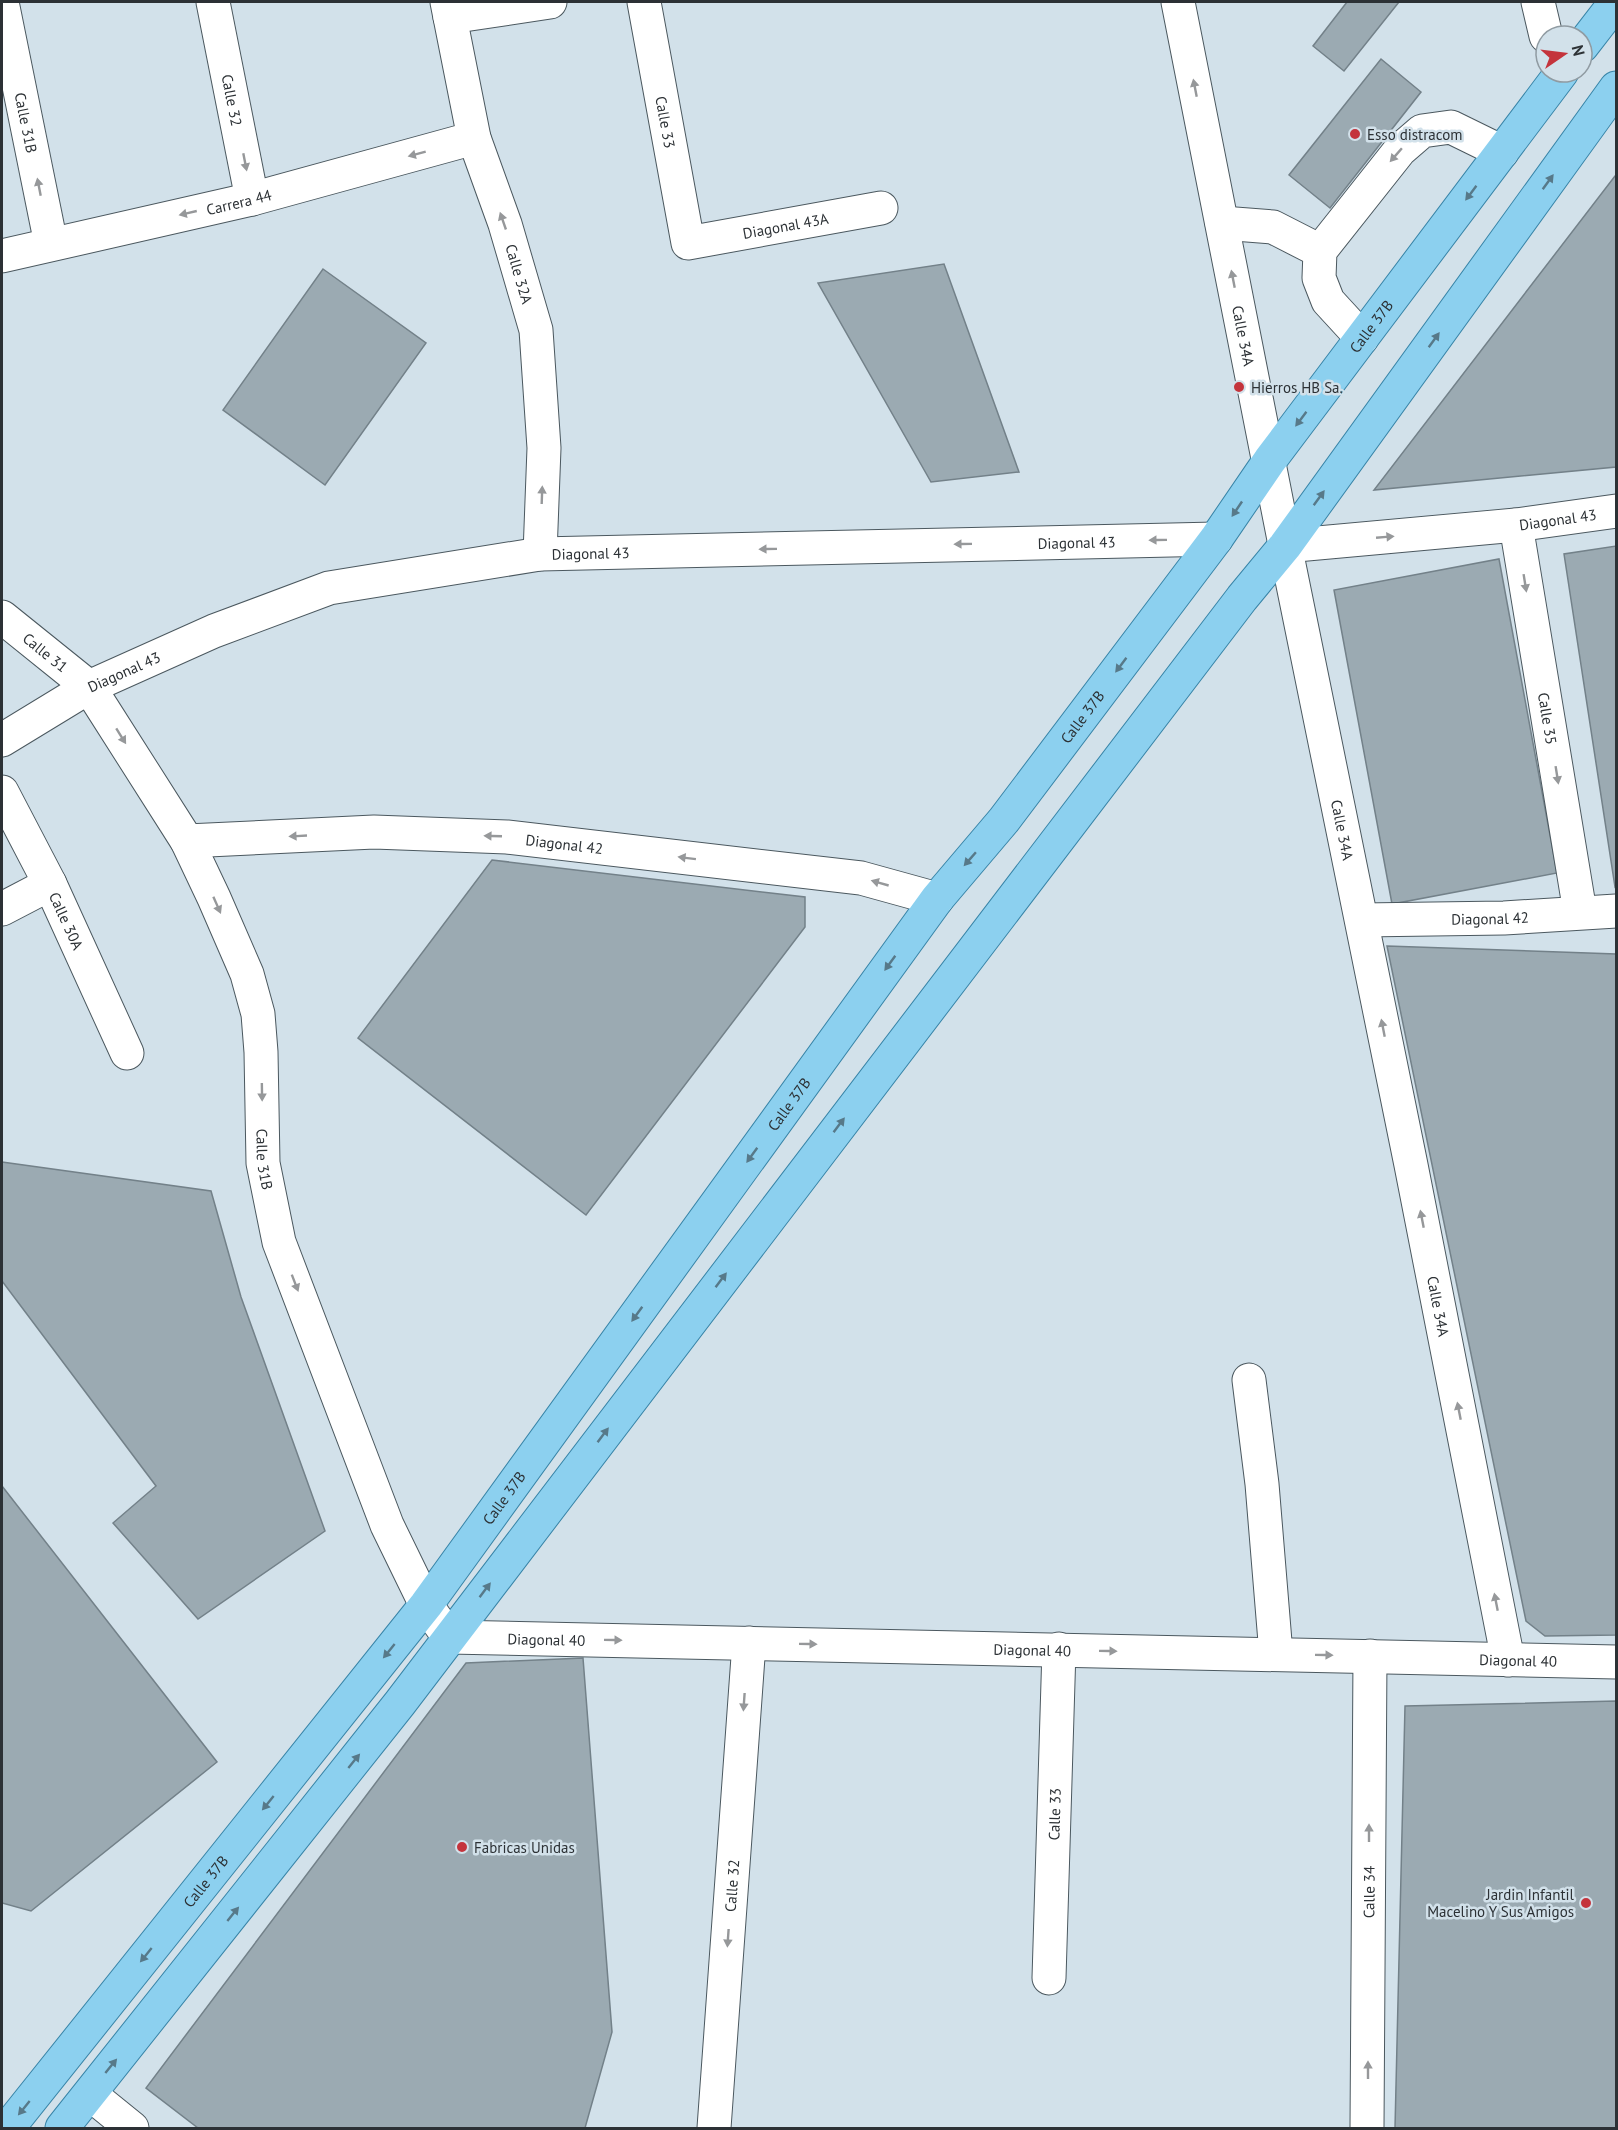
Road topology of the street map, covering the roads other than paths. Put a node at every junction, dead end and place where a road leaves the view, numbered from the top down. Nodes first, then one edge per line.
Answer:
1 (2, 2) edge
2 (213, 2) edge
3 (550, 2) edge
4 (644, 2) edge
5 (1178, 2) edge
6 (1538, 2) edge
7 (1617, 2) edge
8 (448, 9) edge
9 (1543, 24) edge
10 (1594, 31) edge
11 (1551, 84) edge
12 (1617, 88) edge
13 (474, 138) junction
14 (1502, 152) junction
15 (252, 199) junction
16 (881, 208) dead end
17 (1222, 223) junction
18 (688, 243) joint
19 (51, 244) junction
20 (1320, 250) junction
21 (2, 256) edge
22 (1362, 338) junction
23 (1270, 460) junction
24 (1617, 511) edge
25 (1516, 525) junction
26 (1216, 539) junction
27 (1285, 546) junction
28 (540, 554) junction
29 (2, 617) edge
30 (89, 687) junction
31 (2, 740) edge
32 (2, 792) edge
33 (187, 841) junction
34 (50, 884) junction
35 (937, 899) junction
36 (2, 909) edge
37 (1617, 911) edge
38 (1580, 912) junction
39 (1362, 920) junction
40 (127, 1053) dead end
41 (1250, 1380) dead end
42 (426, 1605) junction
43 (449, 1637) junction
44 (748, 1643) junction
45 (1059, 1649) junction
46 (1276, 1654) junction
47 (1370, 1656) junction
48 (1508, 1660) junction
49 (1617, 1662) edge
50 (1049, 1978) dead end
51 (90, 2094) junction
52 (8, 2128) edge
53 (62, 2128) edge
54 (132, 2128) edge
55 (714, 2128) edge
56 (1367, 2128) edge

19 -> 1 street, Calle 31B
2 -> 15 street, Calle 32
3 - 8 street
4 - 18 street, Calle 33
17 -> 5 street, Calle 34A
6 - 9 street
7 - 10 main road
8 - 13 street, Calle 32A
11 - 14 main road, Calle 37B
27 -> 12 main road
13 -> 15 street, Carrera 44
28 -> 13 street, Calle 32A
14 -> 20 street
14 -> 22 main road, Calle 37B
15 -> 19 street, Carrera 44
16 - 18 street, Diagonal 43A
17 - 20 street
23 -> 17 street, Calle 34A
19 - 21 street, Carrera 44
20 - 22 street
22 -> 23 main road, Calle 37B
23 -> 26 main road, Calle 37B
23 - 27 street, Calle 34A
24 - 25 street, Diagonal 43
27 -> 25 street, Diagonal 43
25 -> 38 street, Calle 35
26 -> 28 street, Diagonal 43
26 -> 35 main road, Calle 37B
27 - 39 street, Calle 34A
43 -> 27 main road
28 - 30 street, Diagonal 43
29 - 30 street, Calle 31
30 - 31 street, Diagonal 43
30 -> 33 street, Calle 31B
32 - 34 street, Calle 30A
35 -> 33 street, Diagonal 42
33 -> 42 street, Calle 31B
34 - 36 street
34 - 40 street, Calle 30A
35 -> 42 main road, Calle 37B
37 - 38 street, Diagonal 42
38 - 39 street, Diagonal 42
48 -> 39 street, Calle 34A
41 - 46 street
42 - 43 street, Calle 31B
42 -> 52 main road, Calle 37B
43 -> 44 street, Diagonal 40
51 -> 43 main road
44 -> 45 street, Diagonal 40
44 -> 55 street, Calle 32
45 -> 46 street, Diagonal 40
45 - 50 street, Calle 33
46 -> 47 street, Diagonal 40
47 - 48 street, Diagonal 40
56 -> 47 street, Calle 34
48 - 49 street, Diagonal 40
51 - 53 main road
51 - 54 street

